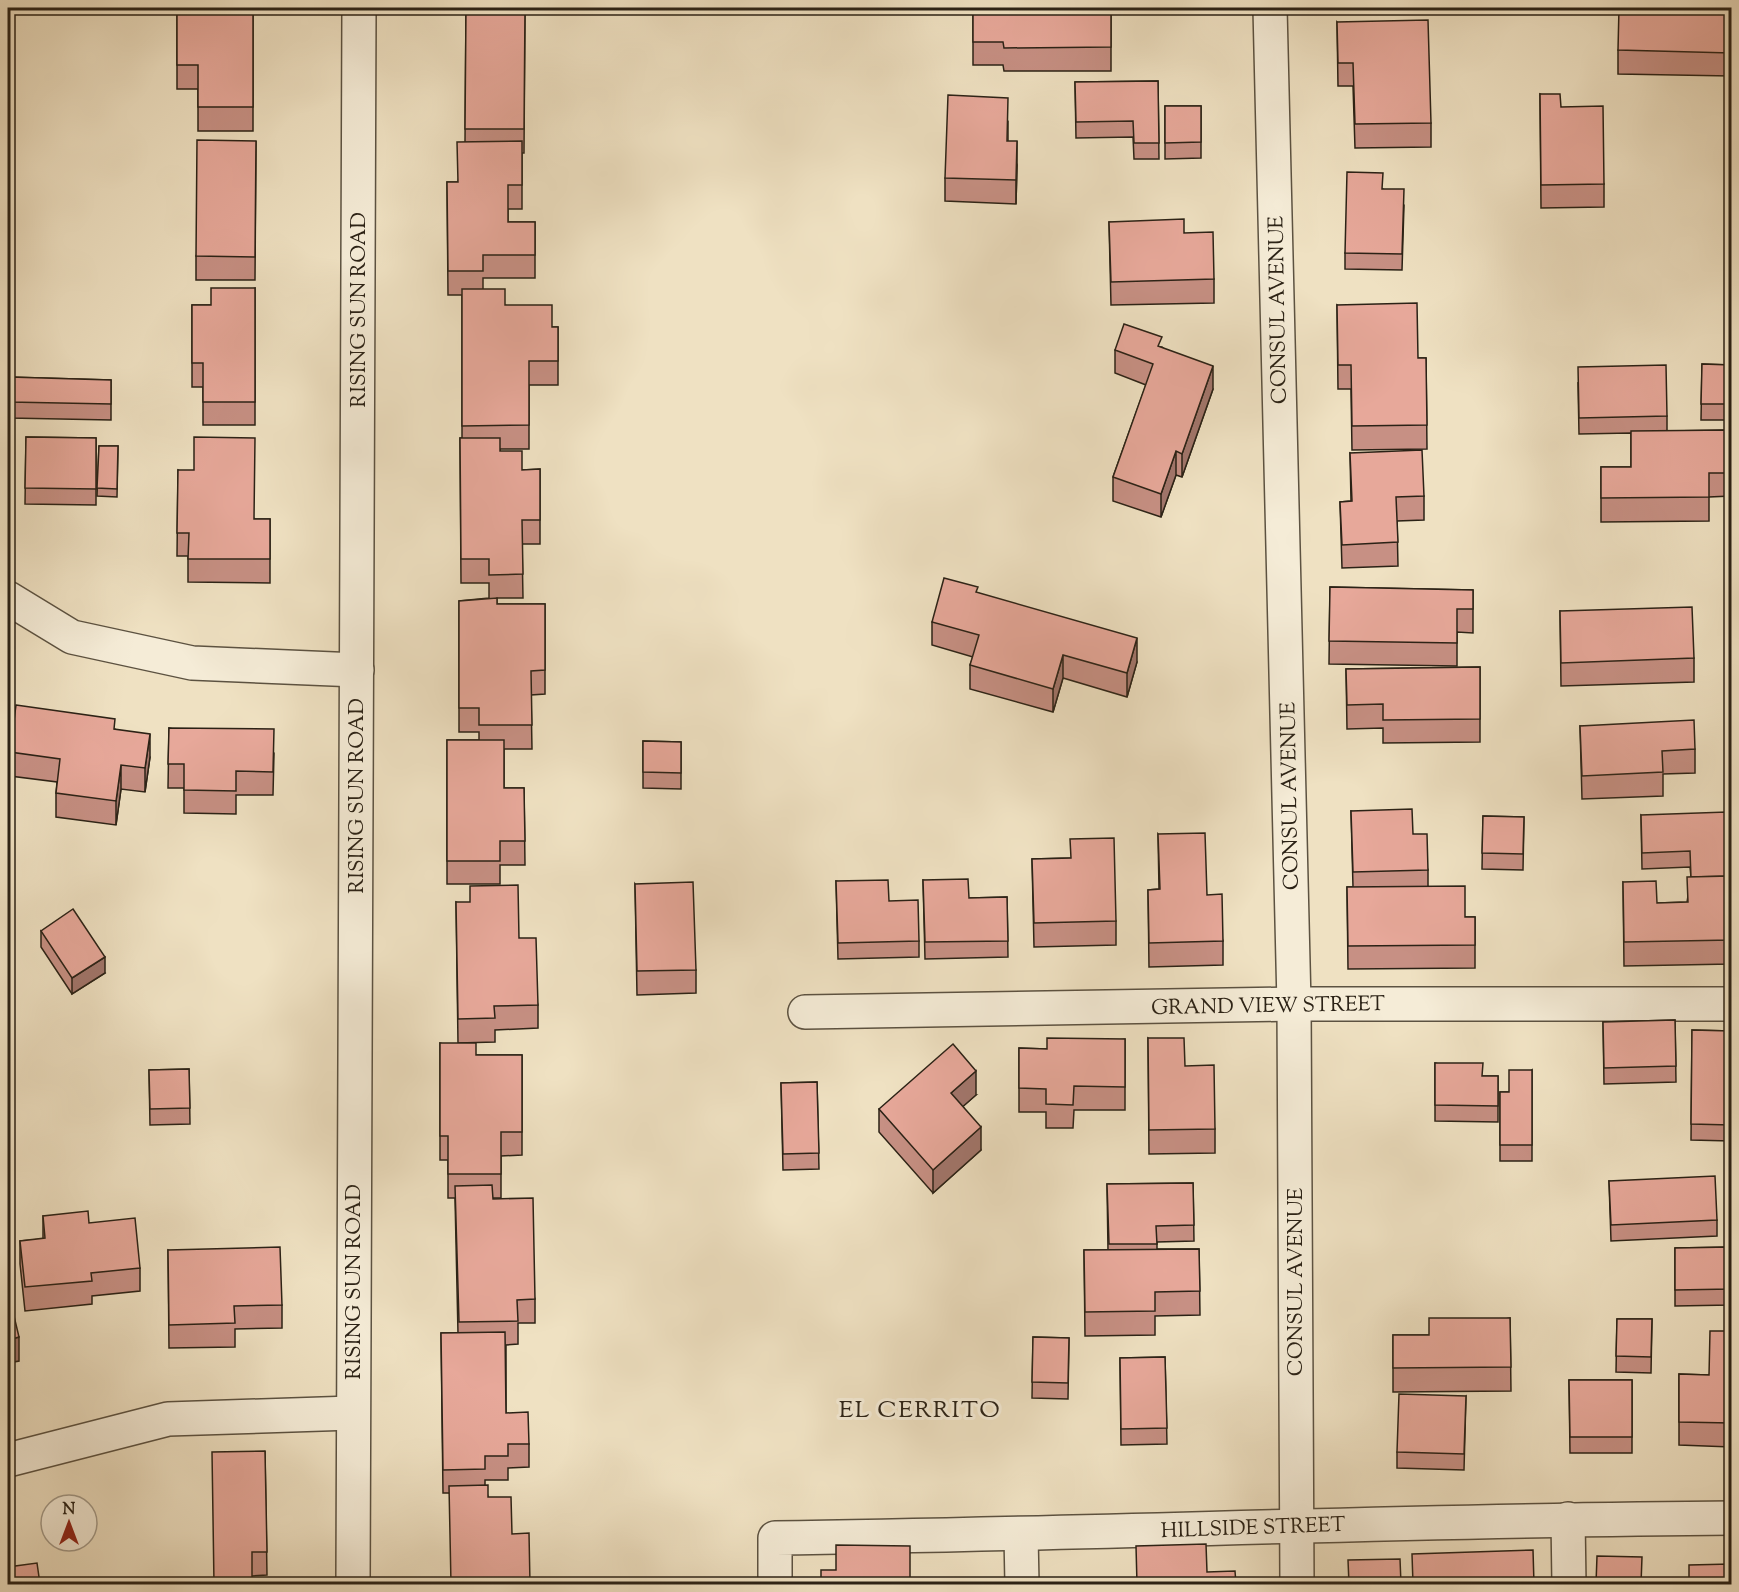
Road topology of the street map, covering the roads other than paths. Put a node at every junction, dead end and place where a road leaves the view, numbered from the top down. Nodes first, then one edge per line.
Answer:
1 (359, 8) edge
2 (1270, 8) edge
3 (8, 598) edge
4 (357, 670) junction
5 (1294, 1004) junction
6 (1731, 1004) edge
7 (805, 1012) dead end
8 (352, 1413) junction
9 (8, 1460) edge
10 (1731, 1518) edge
11 (1568, 1519) junction
12 (1296, 1526) junction
13 (1020, 1535) junction
14 (353, 1584) edge
15 (775, 1584) edge
16 (1022, 1584) edge
17 (1297, 1584) edge
18 (1569, 1584) edge

1 - 4 street, RISING SUN ROAD
2 - 5 street, CONSUL AVENUE
3 - 4 street
4 - 8 street, RISING SUN ROAD
5 - 6 street, GRAND VIEW STREET
5 - 7 street, GRAND VIEW STREET
5 - 12 street, CONSUL AVENUE
8 - 9 street
8 - 14 street, RISING SUN ROAD
10 - 11 street, HILLSIDE STREET
11 - 12 street, HILLSIDE STREET
11 - 18 street
12 - 13 street, HILLSIDE STREET
12 - 17 street, CONSUL AVENUE
13 - 15 street, HILLSIDE STREET
13 - 16 street

